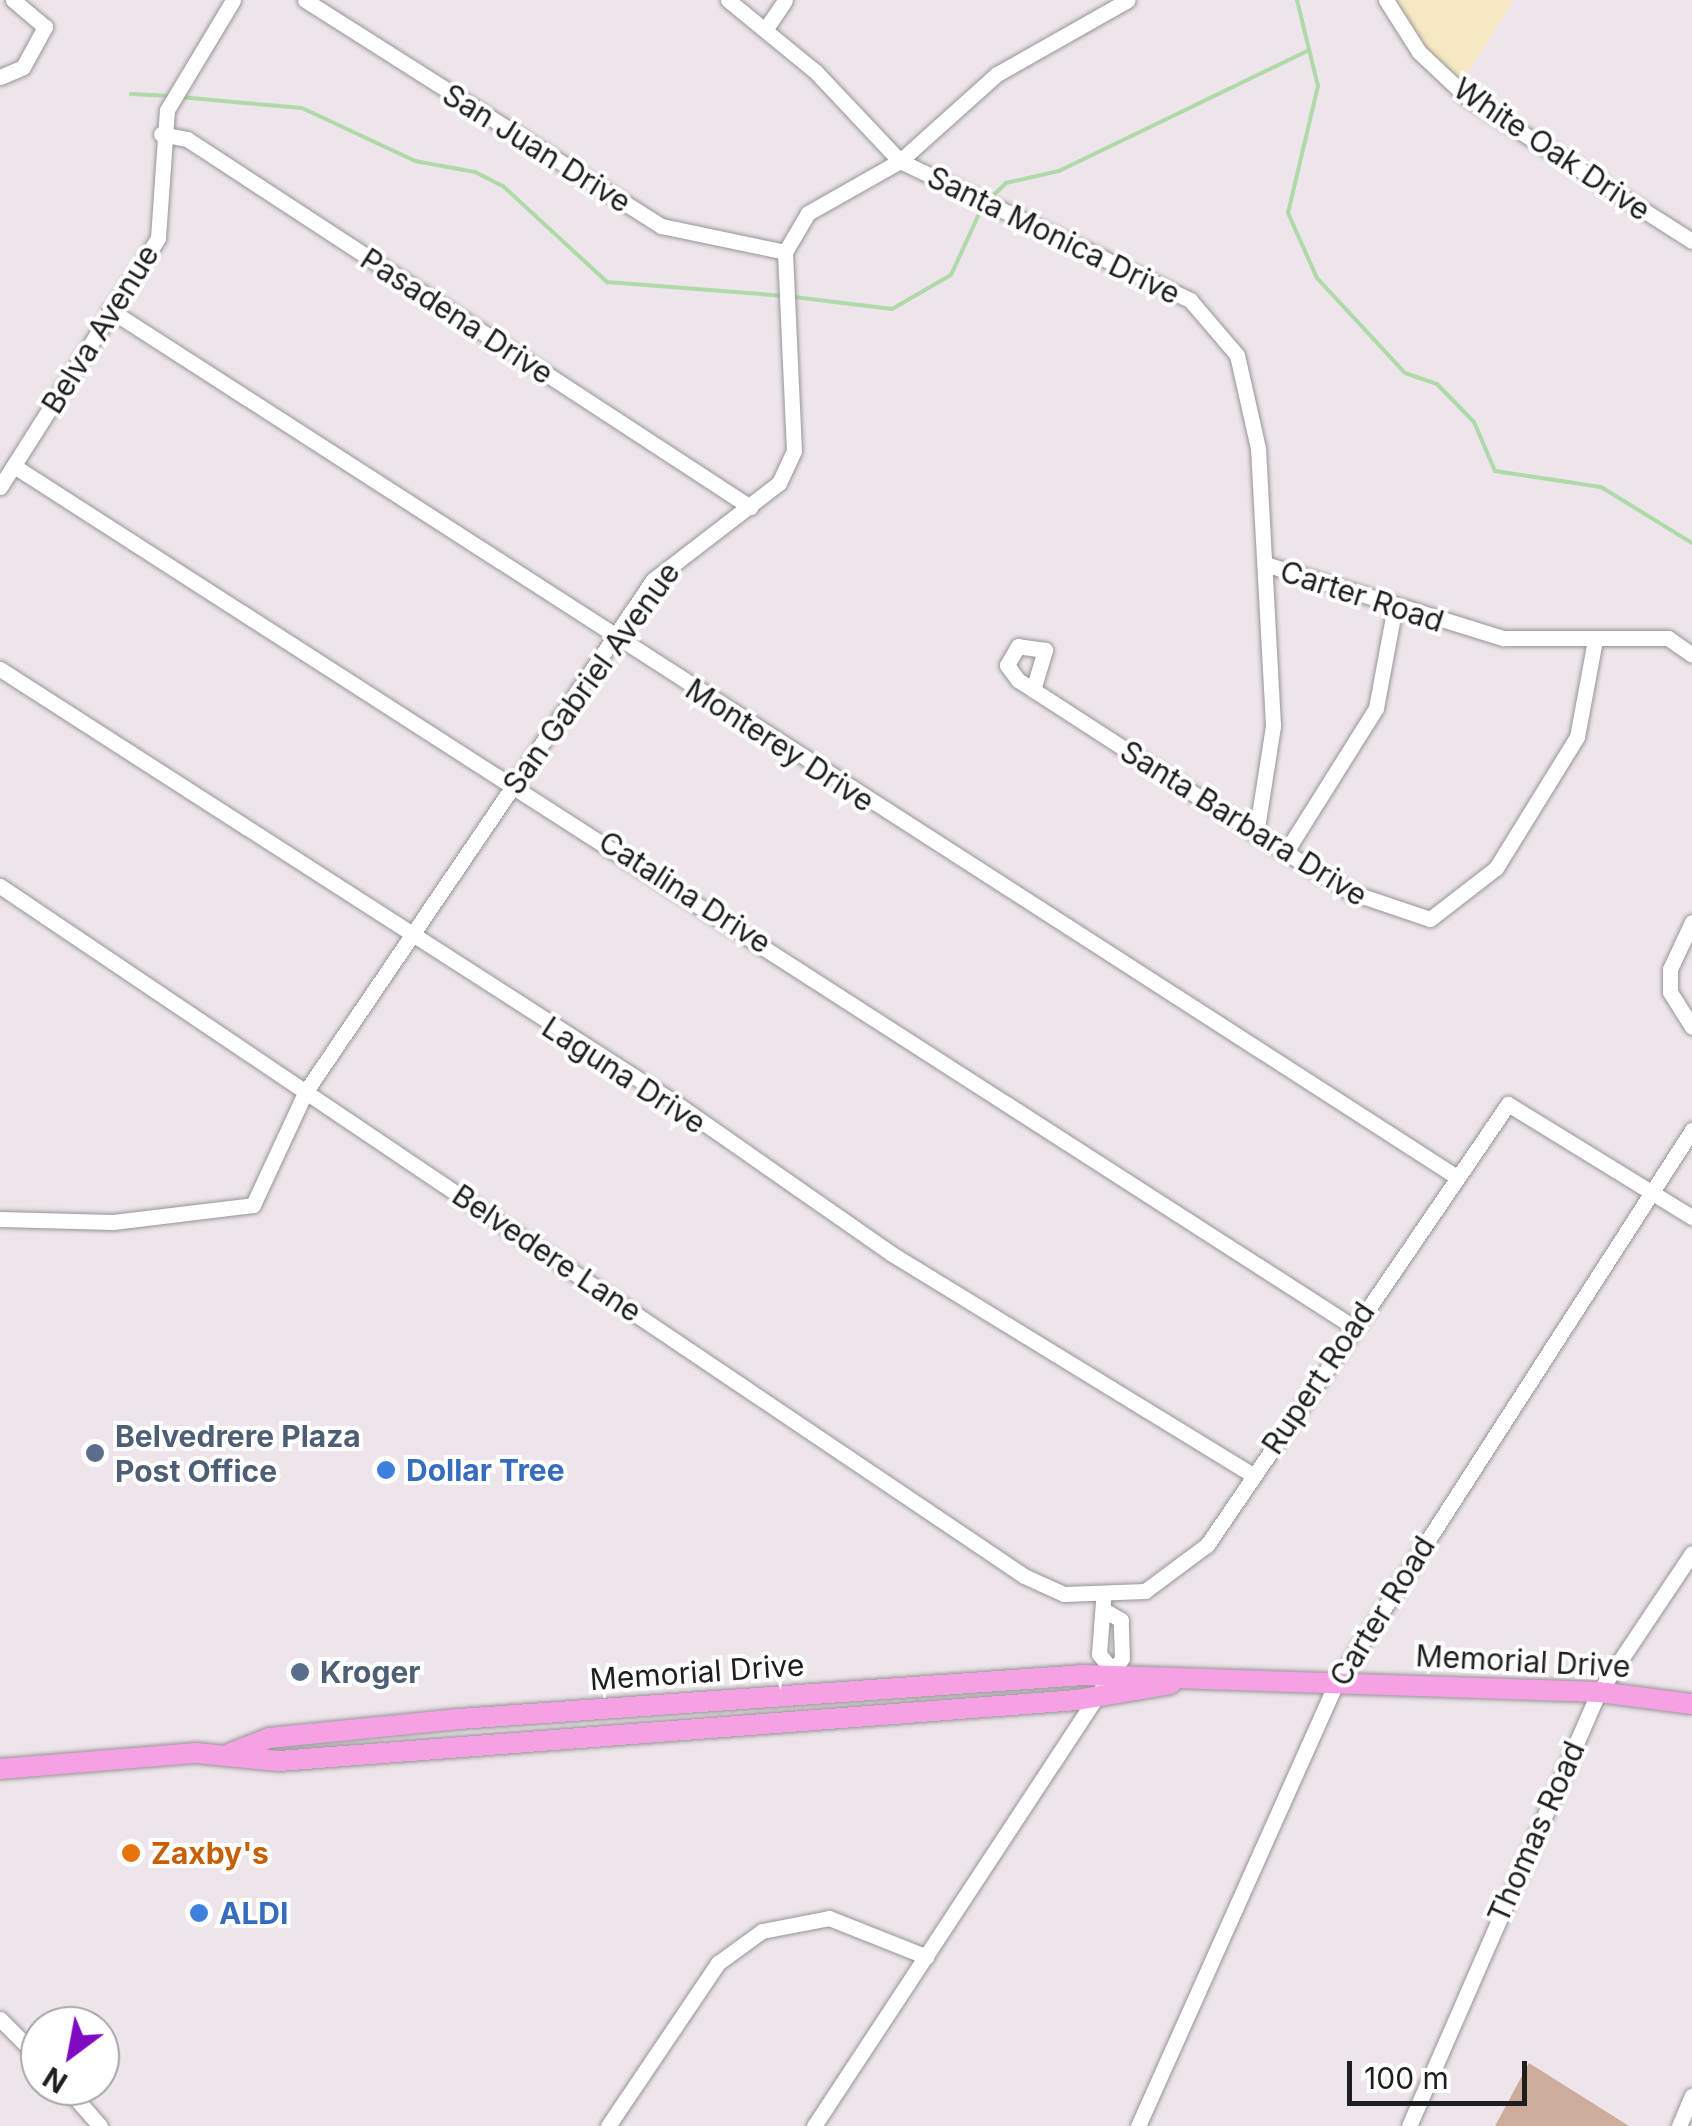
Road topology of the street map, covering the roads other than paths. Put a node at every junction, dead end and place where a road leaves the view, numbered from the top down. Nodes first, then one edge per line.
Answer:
1 (13, 0) edge
2 (233, 0) edge
3 (306, 0) edge
4 (728, 0) edge
5 (784, 0) edge
6 (1128, 0) edge
7 (1386, 0) edge
8 (766, 27) junction
9 (0, 77) edge
10 (161, 134) junction
11 (900, 161) junction
12 (1692, 242) edge
13 (785, 252) junction
14 (110, 310) junction
15 (14, 466) junction
16 (0, 487) edge
17 (750, 507) junction
18 (1265, 564) junction
19 (1394, 611) junction
20 (616, 638) junction
21 (1596, 640) junction
22 (1692, 655) edge
23 (0, 669) edge
24 (1033, 690) dead end
25 (516, 782) junction
26 (1256, 834) junction
27 (1287, 850) junction
28 (0, 886) edge
29 (1692, 922) edge
30 (411, 937) junction
31 (1692, 1027) edge
32 (306, 1091) junction
33 (1692, 1130) edge
34 (1454, 1175) junction
35 (1653, 1191) junction
36 (1692, 1217) edge
37 (0, 1219) edge
38 (1352, 1326) junction
39 (1252, 1475) junction
40 (1692, 1553) edge
41 (1103, 1603) junction
42 (1110, 1672) junction
43 (1336, 1683) junction
44 (1171, 1684) junction
45 (1599, 1692) junction
46 (1095, 1697) junction
47 (1692, 1704) edge
48 (231, 1753) junction
49 (0, 1769) edge
50 (927, 1957) junction
51 (0, 2019) edge
52 (20, 2039) edge
53 (1692, 2096) edge
54 (82, 2106) edge
55 (100, 2126) edge
56 (608, 2126) edge
57 (814, 2126) edge
58 (1138, 2126) edge
59 (1409, 2126) edge
60 (1679, 2126) edge

1 - 9 street
2 - 10 street, Belva Avenue
3 - 13 street, San Juan Drive
4 - 8 street, Santa Monica Drive
5 - 8 street
6 - 11 street
7 - 12 street, White Oak Drive
8 - 11 street, Santa Monica Drive
10 - 14 street, Belva Avenue
10 - 17 street, Pasadena Drive
11 - 13 street
11 - 18 street, Santa Monica Drive
13 - 17 street, San Gabriel Avenue
14 - 15 street, Belva Avenue
14 - 20 street, Monterey Drive
15 - 16 street, Belva Avenue
15 - 25 street, Catalina Drive
17 - 20 street, San Gabriel Avenue
18 - 19 street, Carter Road
18 - 26 street, Santa Monica Drive
19 - 21 street, Carter Road
19 - 27 street
20 - 25 street, San Gabriel Avenue
20 - 34 street, Monterey Drive
21 - 22 street, Carter Road
21 - 27 street, Santa Barbara Drive
23 - 30 street, Laguna Drive
24 - 26 street, Santa Barbara Drive
25 - 30 street, San Gabriel Avenue
25 - 38 street, Catalina Drive
26 - 27 street, Santa Barbara Drive
28 - 32 street, Belvedere Lane
29 - 31 street
30 - 32 street, San Gabriel Avenue
30 - 39 street, Laguna Drive
32 - 37 street, San Gabriel Avenue
32 - 41 street, Belvedere Lane
33 - 35 street, Carter Road
34 - 35 street, Rupert Road
34 - 38 street, Rupert Road
35 - 36 street
35 - 43 street, Carter Road
38 - 39 street, Rupert Road
39 - 41 street, Rupert Road
40 - 45 street, Thomas Road
41 - 42 street
41 - 42 street
42 - 44 main road, Memorial Drive
42 - 46 street
42 - 48 main road, Memorial Drive
43 - 44 main road, Memorial Drive
43 - 45 main road, Memorial Drive
43 - 58 street, Carter Road
44 - 46 main road, Memorial Drive
45 - 47 main road, Memorial Drive
45 - 59 street, Thomas Road
46 - 48 main road, Memorial Drive
46 - 50 street
48 - 49 main road, Memorial Drive
50 - 56 street
50 - 57 street
51 - 52 street
53 - 60 street
54 - 55 street

